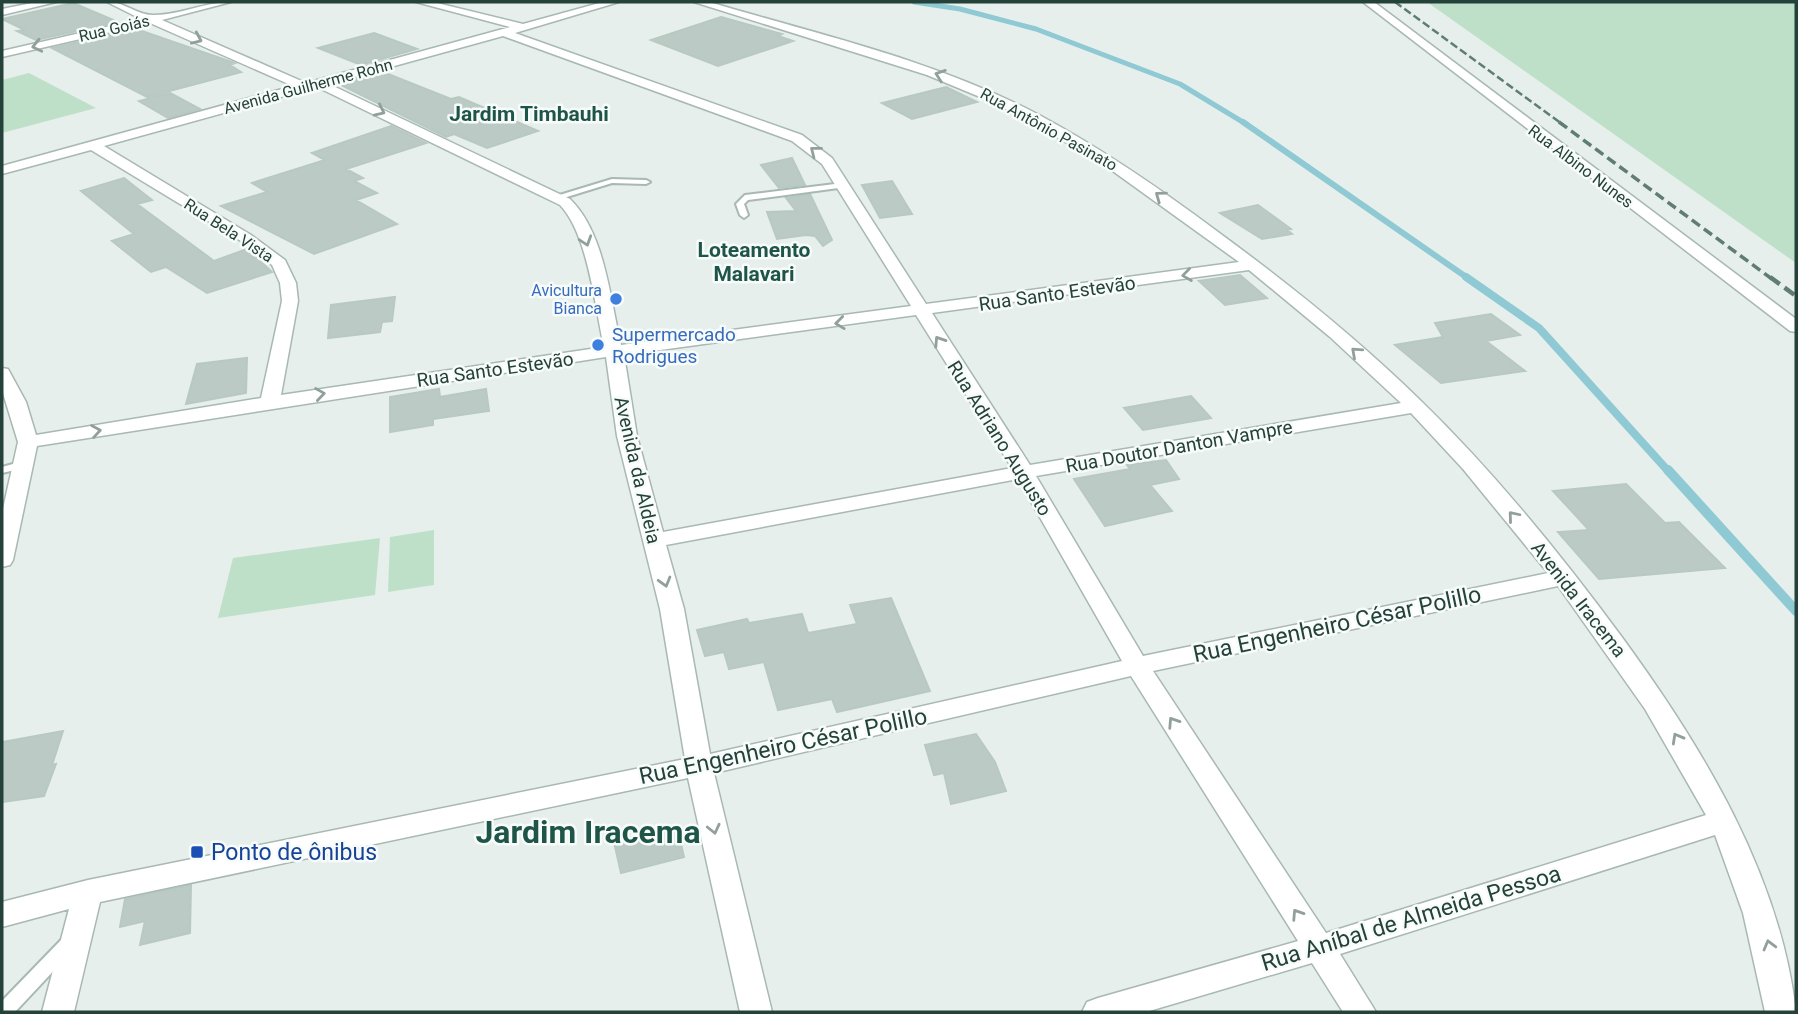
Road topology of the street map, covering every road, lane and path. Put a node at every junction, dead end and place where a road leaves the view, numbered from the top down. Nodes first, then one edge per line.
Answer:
1 (51, 2) edge
2 (112, 2) edge
3 (226, 2) edge
4 (421, 2) edge
5 (579, 2) edge
6 (614, 2) edge
7 (699, 2) edge
8 (1368, 2) edge
9 (598, 6) junction
10 (2, 12) edge
11 (151, 19) junction
12 (512, 29) junction
13 (2, 54) edge
14 (311, 85) junction
15 (93, 145) junction
16 (2, 170) edge
17 (646, 181) dead end
18 (843, 185) junction
19 (556, 197) junction
20 (744, 215) dead end
21 (1254, 265) junction
22 (920, 312) junction
23 (1796, 327) edge
24 (614, 352) junction
25 (2, 373) edge
26 (270, 402) junction
27 (1416, 406) junction
28 (28, 442) junction
29 (24, 466) junction
30 (2, 470) edge
31 (1024, 472) junction
32 (653, 541) junction
33 (2, 560) edge
34 (1564, 577) junction
35 (1137, 666) junction
36 (699, 766) junction
37 (1723, 821) junction
38 (88, 892) junction
39 (2, 914) edge
40 (78, 934) junction
41 (1319, 948) junction
42 (3, 1012) edge
43 (58, 1012) edge
44 (756, 1012) edge
45 (1098, 1012) edge
46 (1360, 1012) edge
47 (1781, 1012) edge

1 - 10 street
2 - 11 street, Avenida da Aldeia
3 - 11 street, Rua Goiás
4 - 12 street, Rua Adriano Augusto
5 - 9 street
6 - 9 street, Avenida Guilherme Rohn
21 -> 7 street, Rua Antônio Pasinato
8 - 23 street, Rua Albino Nunes
9 - 12 street, Avenida Guilherme Rohn
11 -> 13 street, Rua Goiás
11 -> 14 street, Avenida da Aldeia
12 - 14 street, Avenida Guilherme Rohn
18 -> 12 street, Rua Adriano Augusto
14 - 15 street, Avenida Guilherme Rohn
14 -> 19 street, Avenida da Aldeia
15 - 16 street, Avenida Guilherme Rohn
15 - 26 street, Rua Bela Vista
17 - 19 lane
18 - 20 lane
18 - 22 street, Rua Adriano Augusto
19 -> 24 street, Avenida da Aldeia
21 -> 22 street, Rua Santo Estevão
27 -> 21 street, Avenida Iracema
22 -> 24 street, Rua Santo Estevão
31 -> 22 street, Rua Adriano Augusto
26 -> 24 street, Rua Santo Estevão
24 - 32 street, Avenida da Aldeia
25 - 28 street
28 -> 26 street, Rua Santo Estevão
27 - 31 street, Rua Doutor Danton Vampre
34 -> 27 street, Avenida Iracema
28 - 29 street
29 - 30 lane
29 - 33 street
31 - 32 street, Rua Doutor Danton Vampre
31 - 35 street, Rua Adriano Augusto
32 -> 36 street, Avenida da Aldeia
34 - 35 street, Rua Engenheiro César Polillo
37 -> 34 street, Avenida Iracema
35 - 36 street, Rua Engenheiro César Polillo
41 -> 35 street, Rua Adriano Augusto
36 - 38 street, Rua Engenheiro César Polillo
36 -> 44 street, Avenida da Aldeia
37 - 41 street, Rua Aníbal de Almeida Pessoa
47 -> 37 street, Avenida Iracema
38 - 39 street, Rua Engenheiro César Polillo
38 - 40 street
40 - 42 lane
40 - 43 street
41 - 45 street, Rua Aníbal de Almeida Pessoa
41 - 46 street, Rua Adriano Augusto

